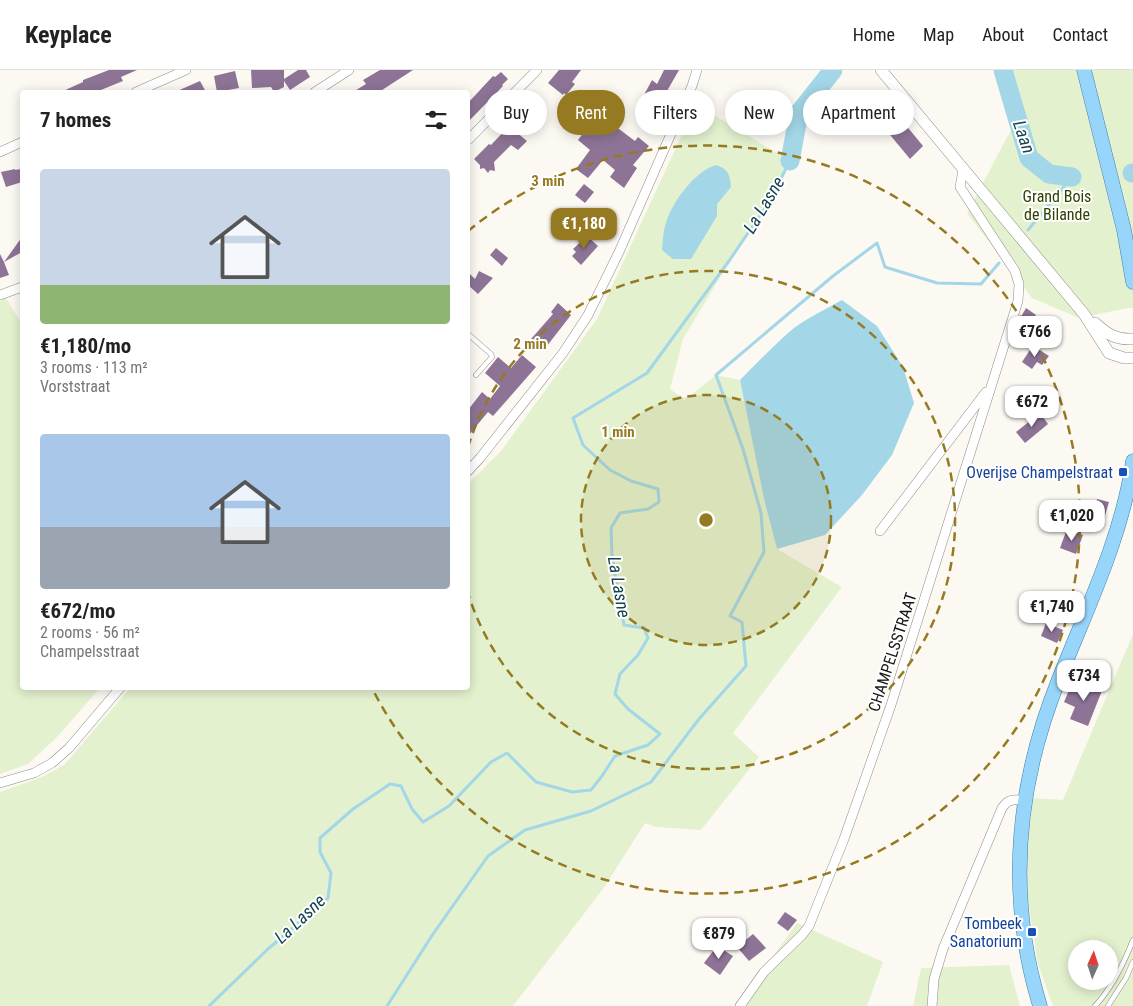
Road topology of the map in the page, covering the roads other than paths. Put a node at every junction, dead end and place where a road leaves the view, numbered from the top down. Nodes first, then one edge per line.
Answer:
1 (186, 70) edge
2 (349, 70) edge
3 (537, 70) edge
4 (697, 70) edge
5 (881, 70) edge
6 (1084, 70) edge
7 (141, 90) edge
8 (318, 90) edge
9 (470, 138) edge
10 (20, 143) edge
11 (0, 152) edge
12 (963, 170) junction
13 (1133, 282) edge
14 (20, 288) edge
15 (0, 295) edge
16 (1084, 314) junction
17 (470, 336) edge
18 (1133, 340) edge
19 (1133, 358) edge
20 (476, 376) dead end
21 (991, 385) junction
22 (1133, 460) edge
23 (470, 469) edge
24 (880, 531) dead end
25 (118, 690) edge
26 (0, 783) edge
27 (1025, 800) junction
28 (1133, 940) edge
29 (1133, 962) edge
30 (740, 1006) edge
31 (932, 1006) edge
32 (1040, 1006) edge
33 (1095, 1006) edge
34 (1108, 1006) edge

1 - 7 street
2 - 8 street
3 - 9 street
4 - 23 street
5 - 12 street
6 - 13 main road
10 - 11 street
12 - 16 street
12 - 21 street, CHAMPELSSTRAAT
14 - 15 street
16 - 18 street
16 - 19 street
17 - 20 lane
21 - 24 street, CHAMPELSSTRAAT
21 - 30 street, CHAMPELSSTRAAT
22 - 27 main road
25 - 26 street
27 - 31 street
27 - 32 main road
28 - 33 lane
29 - 34 lane

